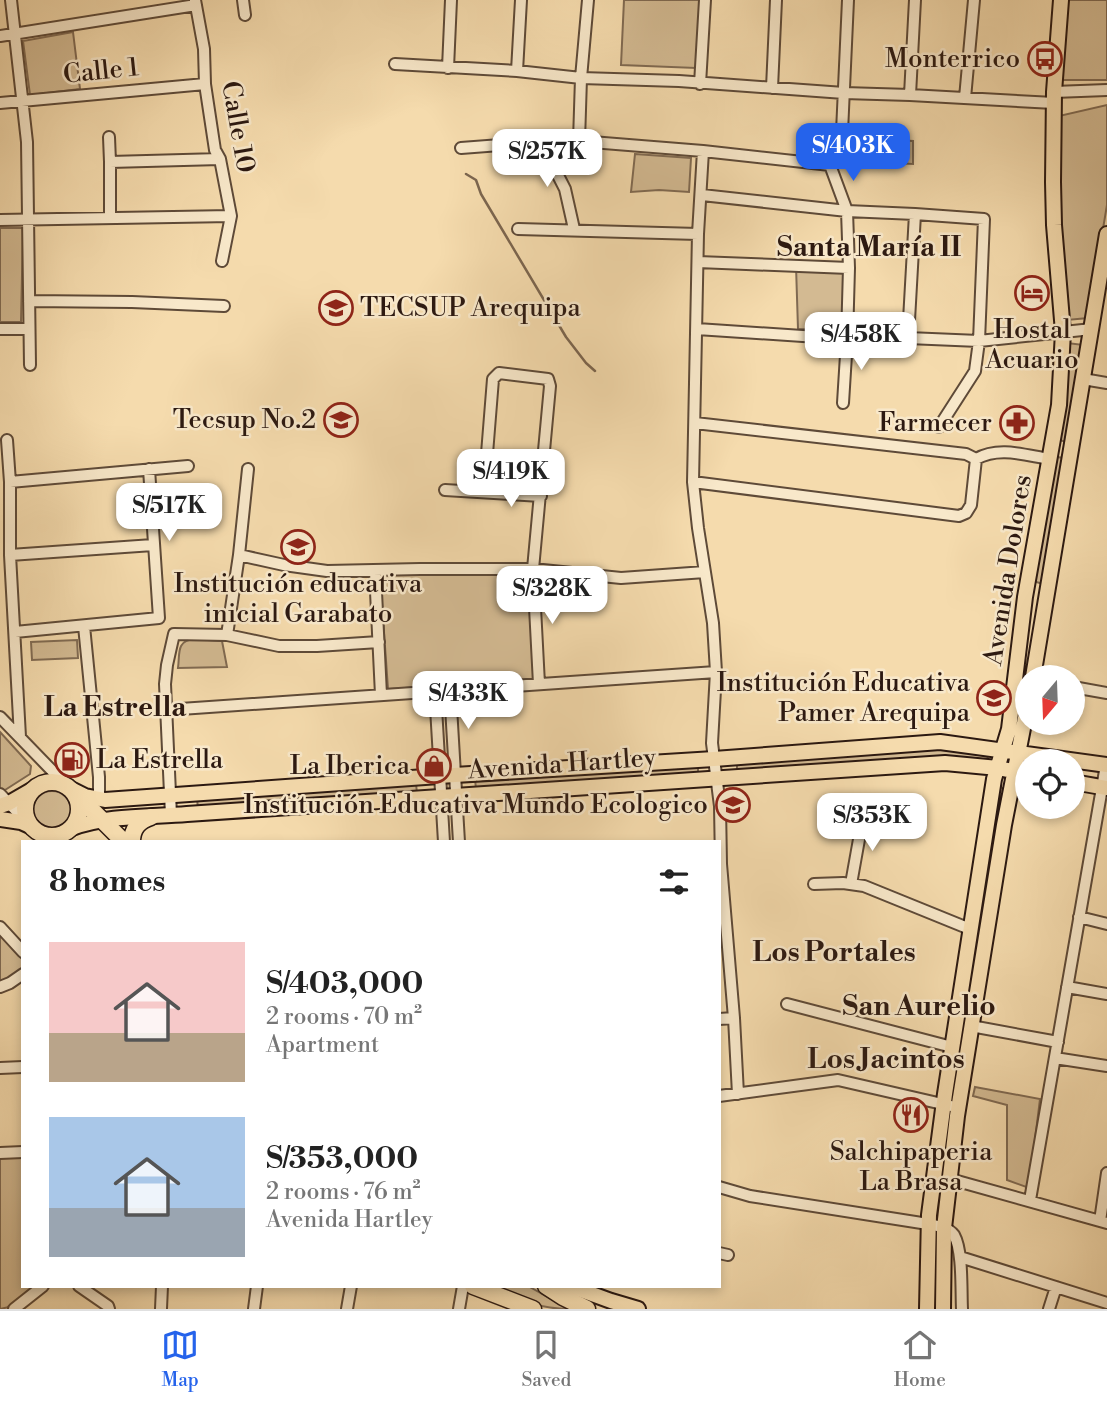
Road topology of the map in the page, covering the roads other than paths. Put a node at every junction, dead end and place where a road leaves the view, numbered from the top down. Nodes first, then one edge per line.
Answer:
1 (11, 0) edge
2 (243, 0) edge
3 (451, 0) edge
4 (521, 0) edge
5 (587, 0) edge
6 (705, 0) edge
7 (776, 0) edge
8 (848, 0) edge
9 (915, 0) edge
10 (974, 0) edge
11 (1061, 0) edge
12 (196, 3) edge
13 (245, 15) dead end
14 (15, 33) junction
15 (0, 36) edge
16 (395, 64) dead end
17 (448, 68) junction
18 (517, 71) junction
19 (581, 78) junction
20 (205, 84) junction
21 (700, 84) junction
22 (772, 88) junction
23 (1107, 90) edge
24 (844, 93) junction
25 (910, 94) junction
26 (1054, 97) junction
27 (965, 98) junction
28 (23, 102) junction
29 (0, 103) edge
30 (109, 137) dead end
31 (579, 141) junction
32 (541, 142) junction
33 (461, 148) dead end
34 (703, 151) junction
35 (220, 159) junction
36 (110, 162) junction
37 (830, 165) junction
38 (702, 195) junction
39 (847, 211) junction
40 (915, 214) junction
41 (231, 216) junction
42 (110, 218) junction
43 (0, 220) edge
44 (28, 220) junction
45 (518, 229) dead end
46 (574, 229) junction
47 (698, 233) junction
48 (1107, 234) edge
49 (222, 261) dead end
50 (698, 262) junction
51 (849, 268) junction
52 (29, 301) junction
53 (224, 306) dead end
54 (0, 329) edge
55 (29, 329) junction
56 (1092, 329) junction
57 (697, 330) junction
58 (1063, 332) junction
59 (908, 338) junction
60 (847, 339) junction
61 (979, 341) junction
62 (30, 365) dead end
63 (1083, 379) junction
64 (1107, 383) edge
65 (843, 403) dead end
66 (695, 423) junction
67 (939, 427) dead end
68 (7, 440) dead end
69 (1050, 456) junction
70 (1070, 456) junction
71 (976, 459) junction
72 (188, 466) dead end
73 (149, 469) junction
74 (248, 469) dead end
75 (10, 482) junction
76 (694, 482) junction
77 (445, 489) dead end
78 (484, 492) junction
79 (541, 496) junction
80 (153, 545) junction
81 (10, 555) junction
82 (239, 555) junction
83 (533, 569) junction
84 (375, 571) junction
85 (705, 572) junction
86 (1025, 597) junction
87 (1047, 600) junction
88 (84, 626) junction
89 (15, 632) junction
90 (227, 635) junction
91 (379, 642) junction
92 (1035, 665) edge
93 (716, 671) junction
94 (539, 684) junction
95 (1085, 689) edge
96 (450, 690) junction
97 (435, 691) junction
98 (1107, 693) edge
99 (381, 695) junction
100 (166, 710) junction
101 (0, 717) edge
102 (20, 737) junction
103 (1003, 750) junction
104 (1015, 752) edge
105 (714, 759) junction
106 (1085, 763) edge
107 (1106, 765) edge
108 (998, 768) junction
109 (1015, 772) edge
110 (455, 775) junction
111 (439, 776) junction
112 (716, 778) junction
113 (1085, 784) edge
114 (35, 788) junction
115 (1104, 788) edge
116 (70, 789) junction
117 (1015, 791) edge
118 (456, 795) junction
119 (170, 796) junction
120 (441, 797) junction
121 (99, 799) junction
122 (3, 801) edge
123 (171, 815) junction
124 (151, 817) junction
125 (863, 817) dead end
126 (0, 819) edge
127 (102, 821) junction
128 (72, 828) junction
129 (35, 830) edge
130 (122, 840) edge
131 (132, 840) edge
132 (443, 840) edge
133 (459, 840) edge
134 (720, 840) edge
135 (721, 875) edge
136 (814, 884) dead end
137 (851, 884) junction
138 (1079, 917) junction
139 (1107, 924) edge
140 (0, 927) edge
141 (970, 929) junction
142 (21, 950) edge
143 (21, 976) edge
144 (0, 987) edge
145 (1067, 987) junction
146 (1107, 994) edge
147 (787, 1004) dead end
148 (734, 1018) junction
149 (721, 1019) edge
150 (971, 1027) junction
151 (1058, 1042) junction
152 (952, 1047) junction
153 (1055, 1058) junction
154 (1107, 1066) edge
155 (21, 1067) edge
156 (0, 1068) edge
157 (738, 1094) junction
158 (721, 1096) edge
159 (943, 1104) junction
160 (958, 1107) junction
161 (21, 1152) edge
162 (0, 1153) edge
163 (1107, 1173) edge
164 (950, 1179) junction
165 (721, 1188) edge
166 (1030, 1200) junction
167 (1103, 1222) edge
168 (928, 1224) junction
169 (949, 1231) junction
170 (960, 1256) junction
171 (1056, 1287) junction
172 (40, 1288) edge
173 (82, 1288) edge
174 (162, 1288) edge
175 (257, 1288) edge
176 (351, 1288) edge
177 (471, 1288) edge
178 (474, 1288) edge
179 (475, 1288) edge
180 (549, 1288) edge
181 (577, 1288) edge
182 (1107, 1303) edge
183 (14, 1309) edge
184 (109, 1309) edge
185 (161, 1309) edge
186 (254, 1309) edge
187 (347, 1309) edge
188 (459, 1309) edge
189 (509, 1309) edge
190 (533, 1309) edge
191 (587, 1309) edge
192 (638, 1309) edge
193 (927, 1309) edge
194 (943, 1309) edge
195 (962, 1309) edge
196 (1049, 1309) edge

1 - 14 street
2 - 13 street
3 - 17 street
4 - 18 street
5 - 19 street
6 - 21 street
7 - 22 street
8 - 24 street
9 - 25 street
10 - 27 street
11 - 26 main road, Avenida Dolores
12 - 14 street
12 - 20 street, Calle 10
14 - 15 street
14 - 28 street
16 - 17 street
17 - 18 street
18 - 19 street
19 - 21 street
19 - 31 street
20 - 28 street, Calle 1
20 - 35 street, Calle 10
21 - 22 street
22 - 24 street
23 - 26 street
24 - 25 street
24 - 37 street
25 - 27 street
26 - 27 street
26 - 58 main road, Avenida Dolores
28 - 29 street, Calle 1
28 - 44 street
30 - 36 street
31 - 32 street
31 - 34 street
32 - 33 street
32 - 46 street
34 - 37 street
34 - 38 street
35 - 36 street
35 - 41 street, Calle 10
36 - 42 street
37 - 39 street
38 - 39 street
38 - 47 street
39 - 40 street
39 - 51 street
40 - 59 street
40 - 61 street
41 - 42 street
41 - 49 street, Calle 10
42 - 44 street
43 - 44 street
44 - 52 street
45 - 46 street
46 - 47 street
47 - 50 street
48 - 56 main road, Avenida Dolores
50 - 51 street
50 - 57 street
51 - 60 street
52 - 53 street
52 - 55 street
54 - 55 street
55 - 62 street
56 - 58 street
56 - 63 main road, Avenida Dolores
57 - 60 street
57 - 66 street
58 - 61 street
58 - 69 main road, Avenida Dolores
59 - 60 street
59 - 61 street
60 - 65 street
61 - 67 street
63 - 64 street
63 - 70 main road, Avenida Dolores
66 - 71 street
66 - 76 street
68 - 75 street
69 - 70 main road
69 - 71 street
69 - 86 main road, Avenida Dolores
70 - 87 main road, Avenida Dolores
71 - 76 street
72 - 73 street
73 - 75 street
73 - 80 street
74 - 82 street
75 - 81 street
76 - 85 street
77 - 78 street
78 - 79 street
78 - 79 street
79 - 83 street
80 - 81 street
80 - 88 street
81 - 89 street
82 - 84 street
82 - 90 street
83 - 84 street
83 - 85 street
83 - 94 street
84 - 91 street
85 - 93 street
86 - 87 main road
86 - 103 main road, Avenida Dolores
87 - 92 main road, Avenida Dolores
88 - 89 street
88 - 121 street
89 - 102 street
90 - 91 street
90 - 100 street
91 - 99 street
93 - 94 street
93 - 105 street
94 - 96 street
95 - 98 street
96 - 97 street
96 - 110 street
97 - 99 street
97 - 111 street
99 - 100 street
100 - 119 street
101 - 102 street
102 - 116 street
103 - 104 main road, Avenida Hartley
103 - 105 main road, Avenida Hartley
103 - 108 main road, Avenida Dolores
105 - 110 main road, Avenida Hartley
105 - 112 street
106 - 107 main road, Avenida Hartley
107 - 115 street
108 - 109 main road, Avenida Hartley
108 - 112 main road, Avenida Hartley
108 - 141 main road, Avenida Dolores
110 - 111 main road, Avenida Hartley
110 - 118 street
111 - 119 main road, Avenida Hartley
111 - 120 street
112 - 118 main road, Avenida Hartley
112 - 134 street
113 - 115 main road
114 - 116 highway
114 - 122 main road
114 - 129 highway
115 - 138 street
116 - 121 main road, Avenida Hartley
116 - 127 highway
116 - 128 highway
117 - 150 main road
118 - 120 main road, Avenida Hartley
118 - 133 street
119 - 121 main road, Avenida Hartley
119 - 123 street
120 - 123 main road, Avenida Hartley
120 - 132 street
122 - 129 street
123 - 124 main road, Avenida Hartley
124 - 127 main road, Avenida Hartley
124 - 131 highway
125 - 137 street
126 - 129 main road
127 - 128 main road, Avenida Hartley
127 - 130 highway
128 - 129 highway
135 - 148 street
136 - 137 street
137 - 141 street
138 - 139 street
138 - 145 street
140 - 142 street
141 - 152 main road, Avenida Dolores
143 - 144 street
145 - 146 street
145 - 151 street
147 - 152 street
148 - 149 street
148 - 157 street
150 - 151 street
150 - 160 main road
151 - 153 street
152 - 159 main road, Avenida Dolores
153 - 154 street
153 - 166 street
155 - 156 street
157 - 158 street
157 - 159 street
159 - 160 street
159 - 168 main road, Avenida Dolores
160 - 164 main road
161 - 162 street
163 - 167 street
164 - 166 street
164 - 169 main road
165 - 168 street
166 - 167 street
168 - 169 street
168 - 193 main road, Avenida Dolores
169 - 170 street
169 - 194 main road
170 - 171 street
170 - 195 street
171 - 182 street
171 - 196 street
172 - 183 street
173 - 184 street
174 - 185 street
175 - 186 street
176 - 187 street
177 - 188 street
178 - 189 main road
179 - 190 highway
180 - 191 highway
181 - 192 main road

